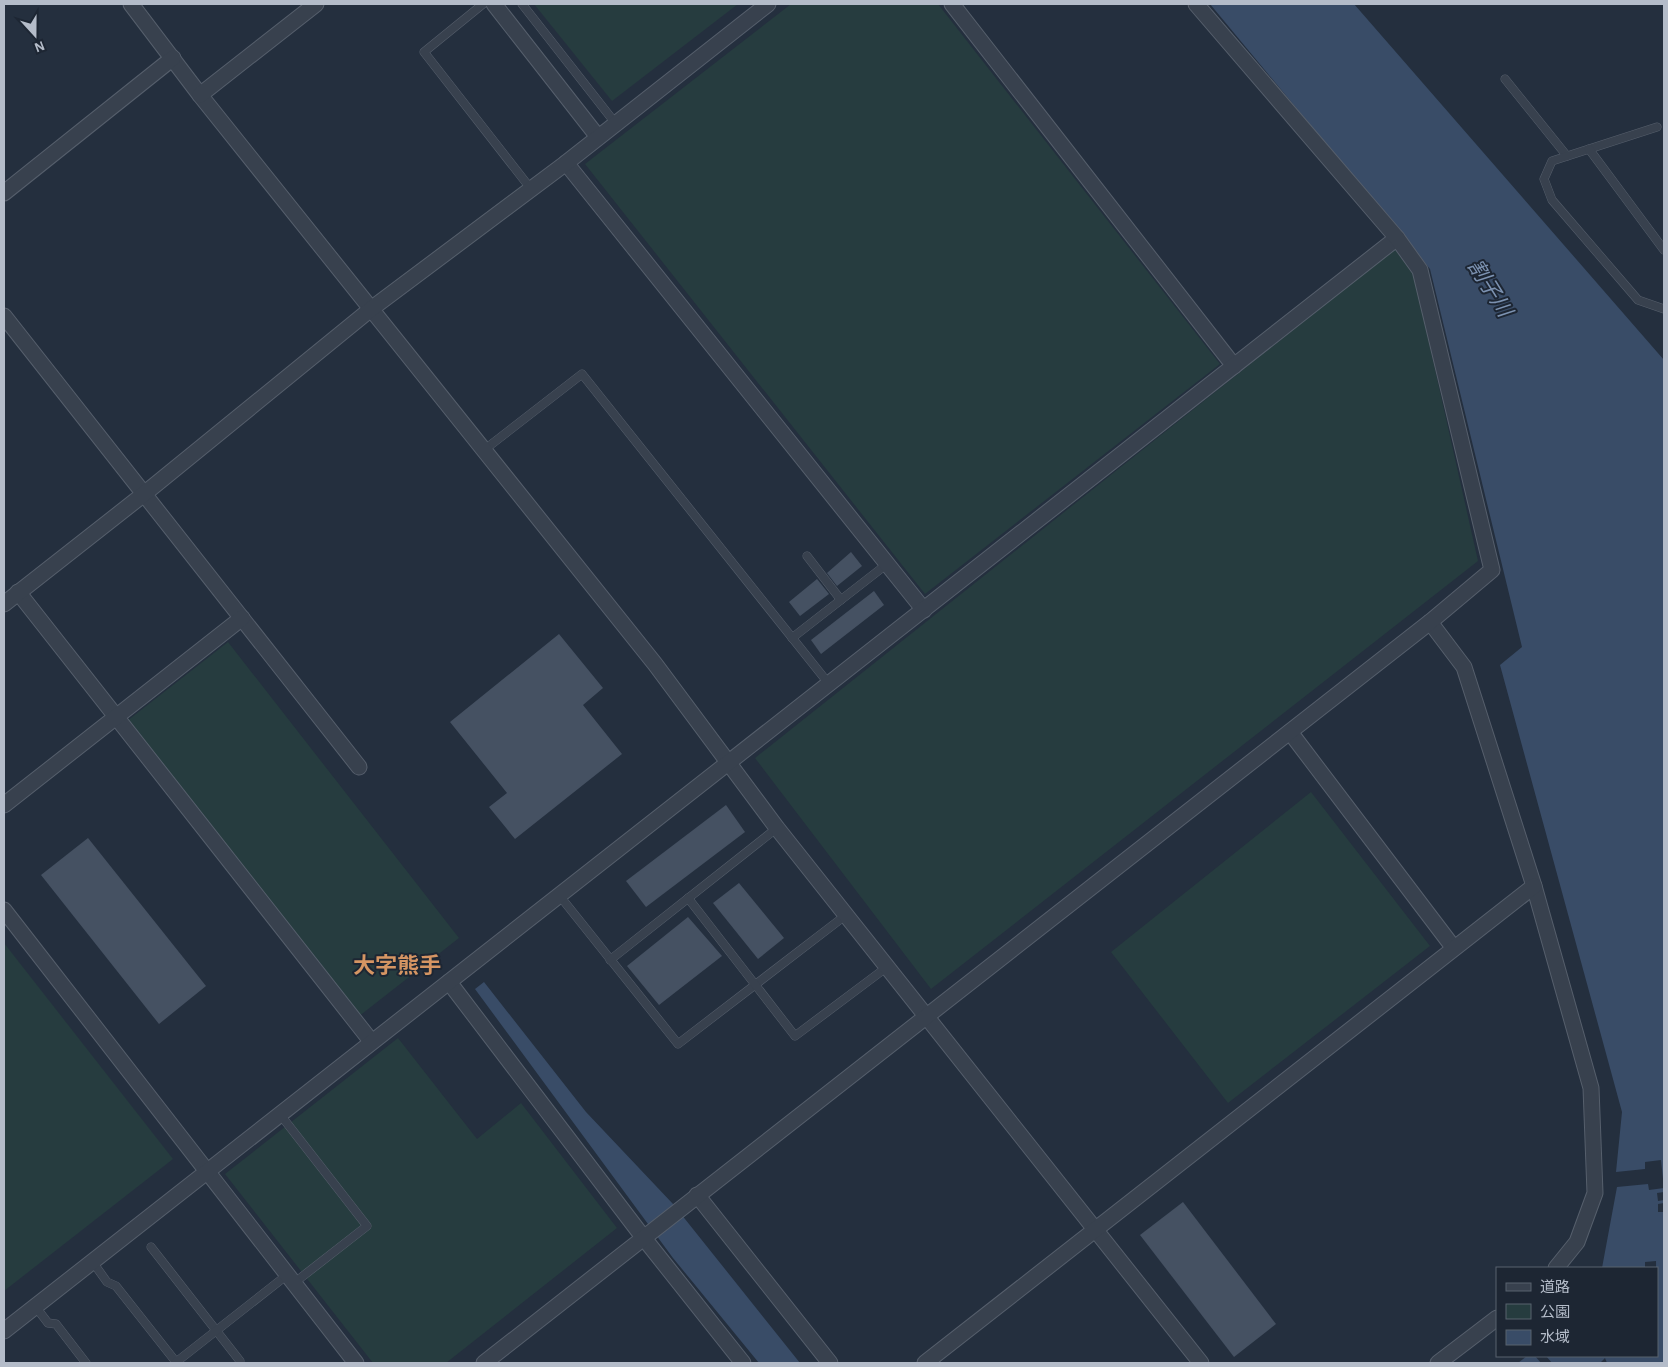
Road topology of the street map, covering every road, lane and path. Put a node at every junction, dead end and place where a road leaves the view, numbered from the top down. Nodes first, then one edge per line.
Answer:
1 (131, 4) edge
2 (316, 4) edge
3 (483, 4) edge
4 (494, 4) edge
5 (522, 4) edge
6 (768, 4) edge
7 (952, 4) edge
8 (1196, 4) edge
9 (173, 58) junction
10 (1505, 79) dead end
11 (200, 95) junction
12 (616, 124) junction
13 (1657, 127) dead end
14 (598, 137) junction
15 (1589, 149) junction
16 (1567, 156) junction
17 (566, 162) junction
18 (531, 189) junction
19 (4, 193) edge
20 (1397, 238) junction
21 (1664, 250) edge
22 (371, 309) junction
23 (1664, 310) edge
24 (4, 316) edge
25 (1234, 366) junction
26 (484, 450) junction
27 (144, 494) junction
28 (807, 556) dead end
29 (887, 564) junction
30 (18, 592) junction
31 (841, 600) junction
32 (4, 604) edge
33 (924, 610) junction
34 (242, 618) junction
35 (1430, 622) junction
36 (792, 638) junction
37 (829, 684) junction
38 (116, 717) junction
39 (1290, 732) junction
40 (729, 763) junction
41 (358, 767) dead end
42 (4, 805) edge
43 (777, 828) junction
44 (1534, 886) junction
45 (559, 895) junction
46 (688, 898) junction
47 (4, 910) edge
48 (846, 915) junction
49 (1453, 947) junction
50 (610, 960) junction
51 (887, 966) junction
52 (449, 982) junction
53 (756, 984) junction
54 (925, 1016) junction
55 (371, 1042) junction
56 (278, 1114) junction
57 (206, 1170) junction
58 (697, 1195) junction
59 (1093, 1230) junction
60 (644, 1236) junction
61 (152, 1247) dead end
62 (92, 1261) junction
63 (1557, 1267) edge
64 (290, 1279) junction
65 (35, 1306) junction
66 (1496, 1319) edge
67 (217, 1330) junction
68 (4, 1331) edge
69 (240, 1361) dead end
70 (86, 1363) edge
71 (176, 1363) edge
72 (356, 1363) edge
73 (484, 1363) edge
74 (743, 1363) edge
75 (830, 1363) edge
76 (925, 1363) edge
77 (1201, 1363) edge
78 (1438, 1363) edge

1 - 9 street
2 - 11 street
3 - 18 lane
4 - 14 street
5 - 12 lane
6 - 12 street
7 - 25 street
8 - 20 street
9 - 11 street
9 - 19 street
10 - 16 lane
11 - 22 street
12 - 14 street
13 - 15 lane
14 - 17 street
15 - 16 lane
15 - 21 lane
16 - 23 lane
17 - 18 street
17 - 29 street
18 - 22 street
20 - 25 street
20 - 35 street
22 - 26 street
22 - 27 street
24 - 27 street
25 - 33 street
26 - 36 lane
26 - 40 street
27 - 30 street
27 - 34 street
28 - 31 lane
29 - 31 lane
29 - 33 street
30 - 32 street
30 - 38 street
31 - 36 lane
33 - 37 street
34 - 38 street
34 - 41 street
35 - 39 street
35 - 44 street
36 - 37 lane
37 - 40 street
38 - 42 street
38 - 55 street
39 - 49 street
39 - 54 street
40 - 43 street
40 - 45 street
43 - 46 lane
43 - 48 street
44 - 49 street
44 - 63 street
45 - 50 lane
45 - 52 street
46 - 50 lane
46 - 53 lane
47 - 57 street
48 - 51 street
48 - 53 lane
49 - 59 street
50 - 53 lane
51 - 53 lane
51 - 54 street
52 - 55 street
52 - 60 street
54 - 58 street
54 - 59 street
55 - 56 street
56 - 57 street
56 - 64 lane
57 - 62 street
57 - 64 street
58 - 60 street
58 - 75 street
59 - 76 street
59 - 77 street
60 - 73 street
60 - 74 street
61 - 67 lane
62 - 65 street
62 - 71 lane
64 - 67 lane
64 - 72 street
65 - 68 street
65 - 70 lane
66 - 78 street
67 - 69 lane
67 - 71 lane

